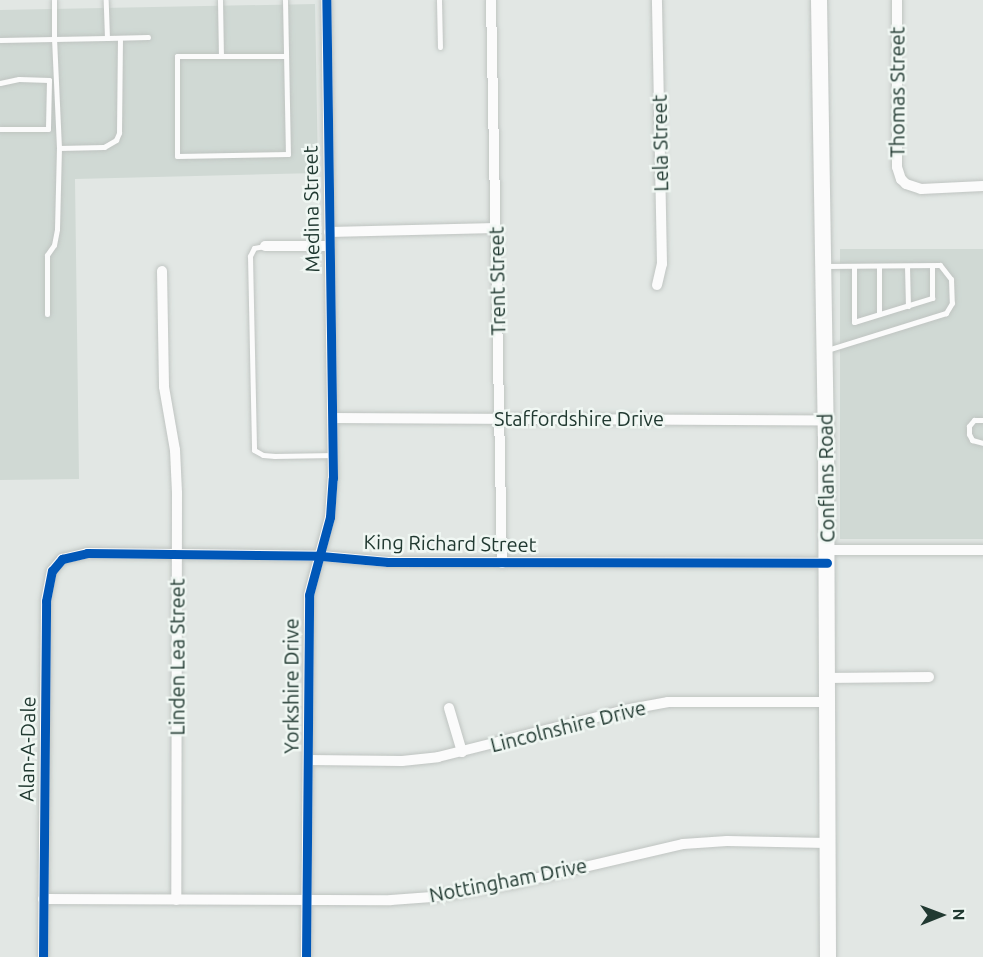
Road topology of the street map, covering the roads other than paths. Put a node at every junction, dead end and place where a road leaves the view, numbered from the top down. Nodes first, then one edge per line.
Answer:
1 (54, 0) edge
2 (106, 0) edge
3 (220, 0) edge
4 (285, 0) edge
5 (326, 0) edge
6 (439, 0) edge
7 (491, 0) edge
8 (657, 0) edge
9 (819, 0) edge
10 (897, 0) edge
11 (148, 37) dead end
12 (107, 38) junction
13 (120, 38) junction
14 (54, 39) junction
15 (0, 40) edge
16 (440, 47) dead end
17 (221, 56) junction
18 (286, 56) junction
19 (0, 83) edge
20 (0, 129) edge
21 (48, 129) junction
22 (58, 130) junction
23 (59, 148) junction
24 (983, 186) edge
25 (496, 228) junction
26 (329, 232) junction
27 (265, 246) joint
28 (330, 246) junction
29 (824, 266) junction
30 (854, 266) junction
31 (879, 266) junction
32 (908, 266) junction
33 (932, 266) junction
34 (162, 271) dead end
35 (657, 285) dead end
36 (908, 306) junction
37 (47, 314) dead end
38 (879, 314) junction
39 (825, 351) junction
40 (500, 417) junction
41 (333, 418) junction
42 (983, 420) edge
43 (826, 421) junction
44 (983, 443) edge
45 (333, 455) junction
46 (983, 550) edge
47 (177, 554) junction
48 (74, 555) joint
49 (321, 556) junction
50 (827, 556) junction
51 (502, 562) junction
52 (929, 677) dead end
53 (828, 678) junction
54 (828, 702) junction
55 (449, 708) dead end
56 (462, 752) junction
57 (309, 760) junction
58 (827, 843) junction
59 (307, 898) junction
60 (43, 899) junction
61 (176, 900) junction
62 (44, 957) edge
63 (306, 957) edge
64 (828, 957) edge

1 - 14 lane
2 - 12 lane
3 - 17 lane
4 - 18 lane
5 - 26 street, Medina Street
6 - 16 lane
7 - 25 street, Trent Street
8 - 35 street, Lela Street
9 - 29 main road, Conflans Road
10 - 24 street, Thomas Street
11 - 13 lane
12 - 13 lane
12 - 14 lane
13 - 23 lane
14 - 15 lane
14 - 22 lane
17 - 18 lane
17 - 18 lane
19 - 21 lane
20 - 21 lane
21 - 22 lane
22 - 23 lane
23 - 37 lane
25 - 26 street
25 - 40 street, Trent Street
26 - 28 street, Medina Street
27 - 28 street
27 - 45 lane
28 - 41 street, Medina Street
29 - 30 lane
29 - 39 main road, Conflans Road
30 - 31 lane
30 - 38 lane
31 - 32 lane
31 - 38 lane
32 - 33 lane
32 - 36 lane
33 - 36 lane
33 - 39 lane
34 - 47 street, Linden Lea Street
36 - 38 lane
39 - 43 main road, Conflans Road
40 - 41 street, Staffordshire Drive
40 - 43 street, Staffordshire Drive
40 - 51 street, Trent Street
41 - 45 street, Yorkshire Drive
42 - 44 lane
43 - 50 main road, Conflans Road
45 - 49 street, Yorkshire Drive
46 - 50 street, King Richard Street
47 - 48 street, King Richard Street
47 - 49 street, King Richard Street
47 - 61 street, Linden Lea Street
48 - 60 street, Alan-A-Dale
49 - 51 street, King Richard Street
49 - 57 street, Yorkshire Drive
50 - 51 street, King Richard Street
50 - 53 main road, Conflans Road
52 - 53 street
53 - 54 main road, Conflans Road
54 - 56 street, Lincolnshire Drive
54 - 58 main road, Conflans Road
55 - 56 street
56 - 57 street, Lincolnshire Drive
57 - 59 street, Yorkshire Drive
58 - 59 street, Nottingham Drive
58 - 64 main road, Conflans Road
59 - 61 street, Nottingham Drive
59 - 63 street, Yorkshire Drive
60 - 61 street, Nottingham Drive
60 - 62 street, Alan-A-Dale

